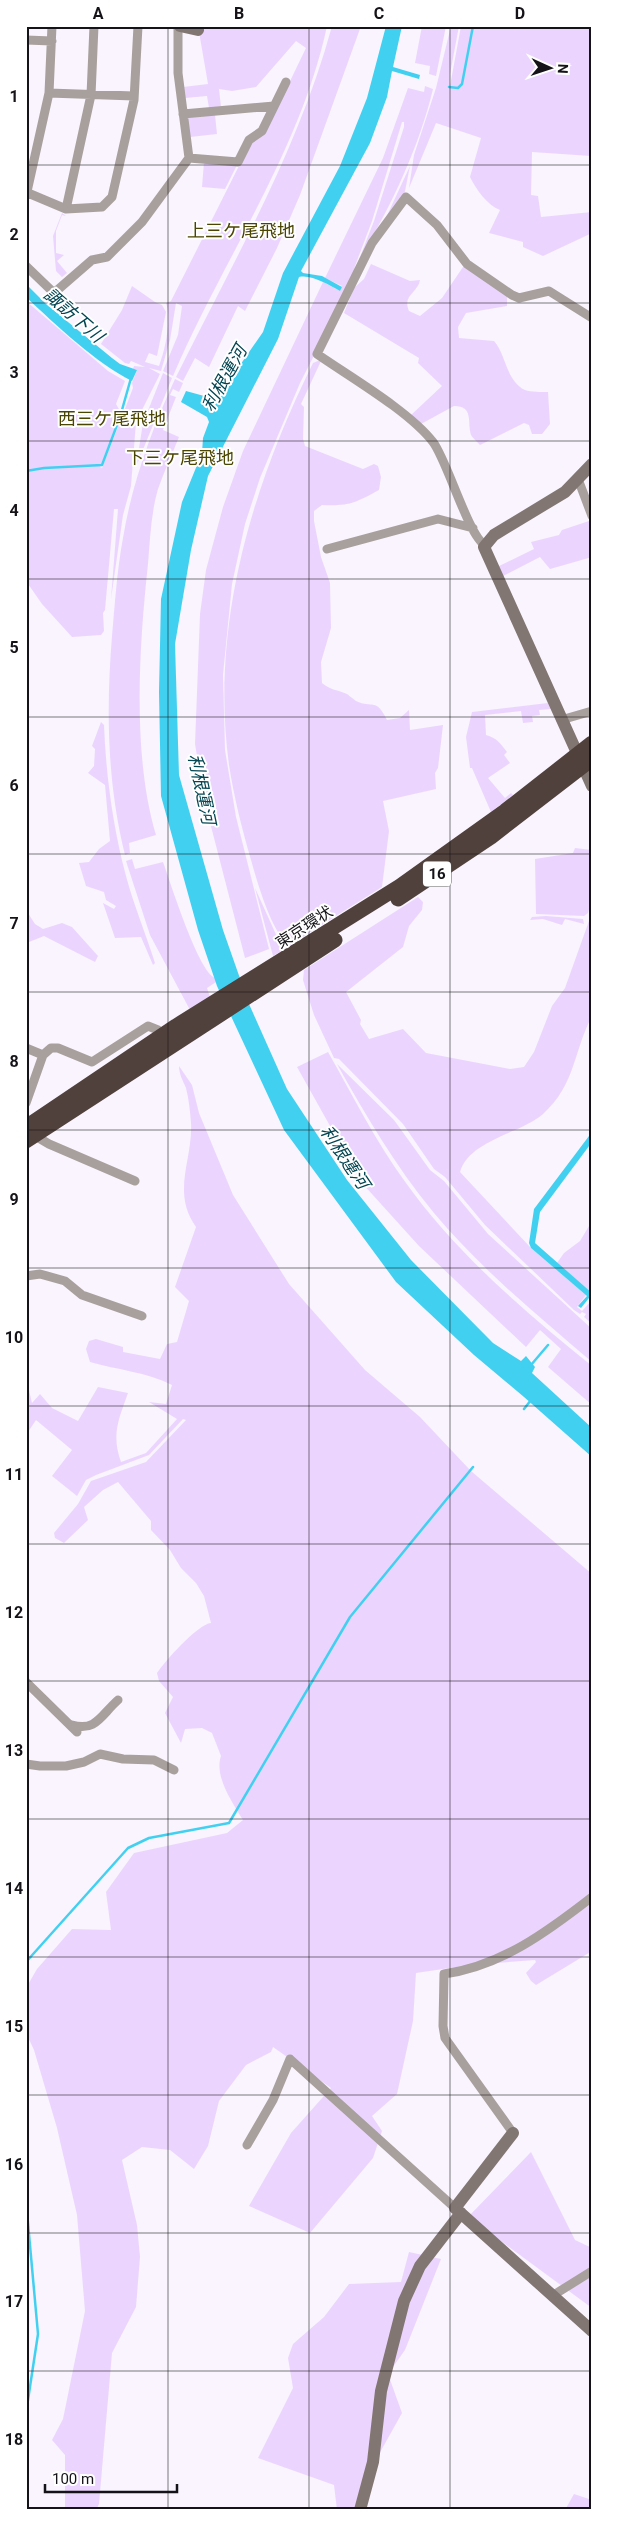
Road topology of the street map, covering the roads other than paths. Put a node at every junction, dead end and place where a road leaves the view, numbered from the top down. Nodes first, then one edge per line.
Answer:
1 (52, 26) edge
2 (94, 26) edge
3 (138, 26) edge
4 (179, 26) edge
5 (198, 30) dead end
6 (26, 40) edge
7 (52, 41) junction
8 (286, 82) dead end
9 (49, 93) junction
10 (91, 95) junction
11 (134, 96) junction
12 (274, 106) junction
13 (183, 114) junction
14 (31, 156) edge
15 (190, 158) junction
16 (27, 194) edge
17 (66, 209) junction
18 (26, 266) edge
19 (592, 318) edge
20 (592, 464) edge
21 (578, 479) junction
22 (592, 516) edge
23 (473, 528) junction
24 (485, 545) junction
25 (327, 549) dead end
26 (592, 711) edge
27 (562, 720) junction
28 (592, 743) edge
29 (584, 760) edge
30 (592, 786) edge
31 (158, 1030) dead end
32 (26, 1048) edge
33 (43, 1055) junction
34 (26, 1103) edge
35 (28, 1133) edge
36 (135, 1181) dead end
37 (26, 1276) edge
38 (142, 1316) dead end
39 (26, 1682) edge
40 (118, 1700) dead end
41 (26, 1764) edge
42 (174, 1770) dead end
43 (592, 1897) edge
44 (513, 2133) joint
45 (247, 2145) dead end
46 (458, 2210) junction
47 (592, 2271) edge
48 (552, 2296) junction
49 (592, 2331) edge
50 (360, 2510) edge

1 - 7 street
2 - 10 street
3 - 11 street
4 - 5 street
4 - 13 street
6 - 7 street
7 - 9 street
8 - 12 street
9 - 10 street
9 - 14 street
10 - 11 street
10 - 17 street
11 - 17 street
12 - 13 street
12 - 15 street
13 - 15 street
14 - 16 street
15 - 18 street
16 - 17 street
19 - 23 street
20 - 21 street
21 - 22 street
21 - 24 street
23 - 24 street
23 - 25 street
24 - 27 street
26 - 27 street
27 - 29 street
28 - 29 highway, 東京環状 / 16
29 - 30 street
29 - 35 highway, 東京環状 / 16
31 - 33 street
32 - 33 street
33 - 34 street
35 - 36 street
37 - 38 street
39 - 40 street
41 - 42 street
43 - 44 street
44 - 46 street
45 - 46 street
46 - 48 street
46 - 50 street
47 - 48 street
48 - 49 street

